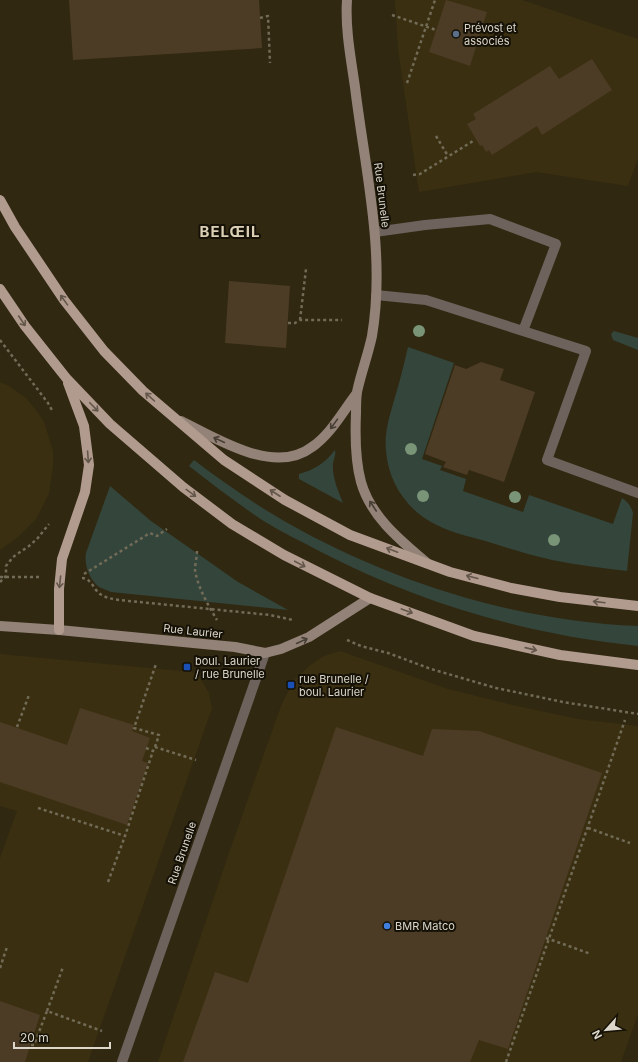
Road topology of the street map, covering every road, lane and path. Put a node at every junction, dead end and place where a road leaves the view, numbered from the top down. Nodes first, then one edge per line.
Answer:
1 (347, 0) edge
2 (435, 0) edge
3 (392, 15) dead end
4 (260, 18) dead end
5 (426, 26) junction
6 (436, 30) dead end
7 (270, 63) dead end
8 (406, 82) dead end
9 (436, 136) dead end
10 (473, 141) dead end
11 (448, 156) junction
12 (413, 175) dead end
13 (0, 200) edge
14 (375, 232) junction
15 (306, 269) dead end
16 (0, 289) edge
17 (376, 295) junction
18 (300, 320) junction
19 (342, 320) dead end
20 (288, 323) dead end
21 (523, 330) junction
22 (0, 340) edge
23 (67, 379) junction
24 (357, 393) junction
25 (54, 413) dead end
26 (170, 415) junction
27 (638, 494) edge
28 (52, 520) dead end
29 (167, 529) dead end
30 (197, 551) dead end
31 (428, 564) junction
32 (6, 576) junction
33 (0, 577) edge
34 (36, 577) dead end
35 (0, 582) edge
36 (370, 598) junction
37 (638, 604) edge
38 (211, 610) junction
39 (292, 619) dead end
40 (217, 620) dead end
41 (0, 626) edge
42 (59, 630) junction
43 (362, 646) dead end
44 (265, 653) junction
45 (156, 664) dead end
46 (638, 665) edge
47 (29, 695) dead end
48 (638, 714) edge
49 (625, 720) dead end
50 (16, 727) dead end
51 (146, 748) dead end
52 (154, 749) junction
53 (196, 760) dead end
54 (594, 798) dead end
55 (598, 800) junction
56 (38, 808) dead end
57 (588, 828) junction
58 (125, 836) junction
59 (630, 843) dead end
60 (108, 882) dead end
61 (547, 939) junction
62 (7, 947) dead end
63 (591, 954) dead end
64 (63, 967) dead end
65 (0, 968) edge
66 (47, 1011) junction
67 (102, 1031) dead end
68 (31, 1045) dead end
69 (122, 1062) edge
70 (506, 1062) edge

1 - 14 street, Rue Brunelle
2 - 5 path
3 - 5 path
4 - 7 path
5 - 6 path
5 - 8 path
9 - 11 path
10 - 11 path
11 - 12 path
26 -> 13 main road
14 - 17 street, Rue Brunelle
14 - 21 street
15 - 18 path
16 -> 23 main road
17 - 21 street
17 - 24 street, Rue Brunelle
18 - 19 path
18 - 20 path
21 - 27 street
22 - 25 path
23 -> 36 main road
23 -> 42 main road
24 -> 26 street, Rue Brunelle
31 -> 24 street, Rue Brunelle
31 -> 26 main road
28 - 32 path
29 - 38 path
30 - 38 path
37 -> 31 main road
32 - 33 path
32 - 34 path
32 - 35 path
44 -> 36 street, Rue Laurier
36 -> 46 main road
38 - 39 path
38 - 40 path
41 - 42 street, Rue Laurier
42 - 44 street, Rue Laurier
43 - 48 path
44 - 69 street, Rue Brunelle
45 - 52 path
47 - 50 path
49 - 55 path
51 - 52 path
52 - 53 path
52 - 58 path
54 - 55 path
55 - 57 path
56 - 58 path
57 - 59 path
57 - 61 path
58 - 60 path
61 - 63 path
61 - 70 path
62 - 65 path
64 - 66 path
66 - 67 path
66 - 68 path

